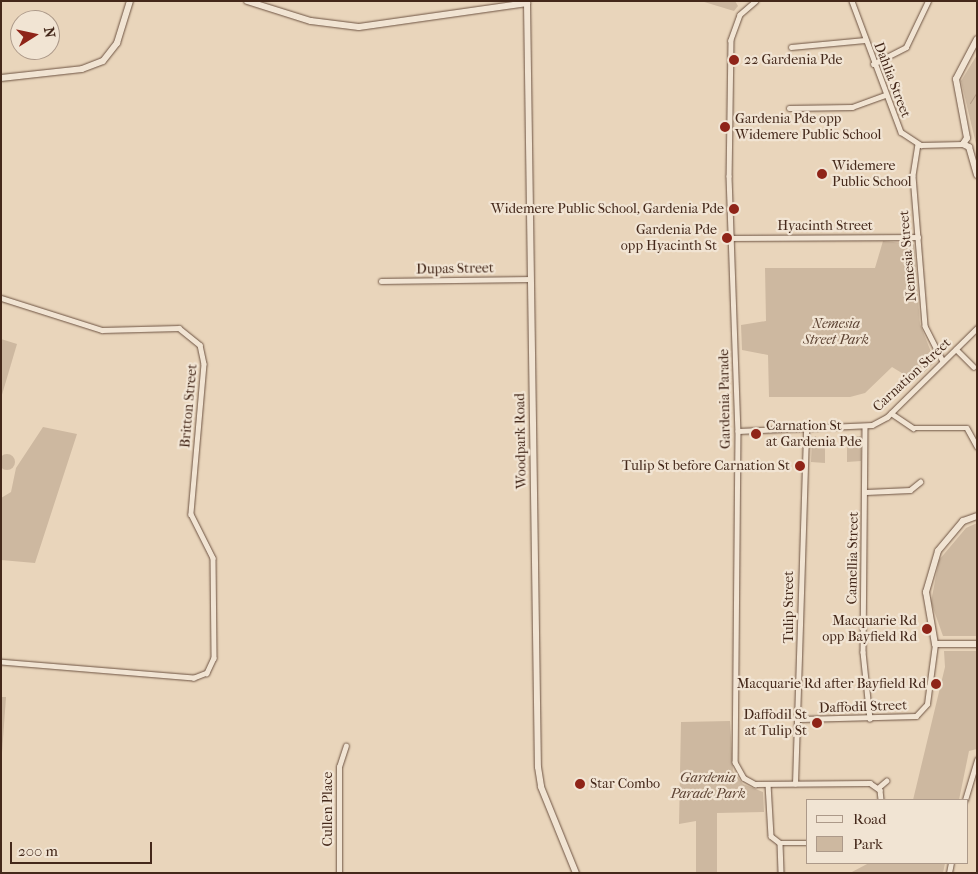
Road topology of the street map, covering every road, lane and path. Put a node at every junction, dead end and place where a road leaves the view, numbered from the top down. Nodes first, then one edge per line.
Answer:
1 (130, 1) edge
2 (247, 1) edge
3 (756, 1) edge
4 (852, 1) edge
5 (928, 1) edge
6 (527, 2) edge
7 (977, 39) edge
8 (865, 40) junction
9 (791, 47) dead end
10 (873, 64) junction
11 (1, 78) edge
12 (885, 95) junction
13 (790, 108) dead end
14 (966, 143) junction
15 (918, 144) junction
16 (977, 176) edge
17 (918, 237) junction
18 (732, 238) junction
19 (530, 279) junction
20 (381, 281) dead end
21 (1, 298) edge
22 (977, 328) edge
23 (956, 349) junction
24 (943, 361) junction
25 (974, 367) dead end
26 (891, 413) junction
27 (865, 427) junction
28 (806, 430) junction
29 (738, 431) junction
30 (977, 446) edge
31 (920, 482) dead end
32 (866, 492) junction
33 (977, 516) edge
34 (935, 644) junction
35 (975, 644) edge
36 (1, 662) edge
37 (870, 719) junction
38 (800, 720) junction
39 (346, 746) dead end
40 (977, 760) edge
41 (886, 781) dead end
42 (768, 784) junction
43 (795, 784) junction
44 (878, 788) junction
45 (881, 799) edge
46 (965, 799) edge
47 (780, 843) junction
48 (806, 843) edge
49 (339, 873) edge
50 (576, 873) edge
51 (781, 873) edge

1 - 11 street
2 - 6 street
3 - 18 street, Gardenia Parade
4 - 8 street, Dahlia Street
5 - 10 street
6 - 19 street, Woodpark Road
7 - 14 street
8 - 9 street
8 - 10 street, Dahlia Street
10 - 12 street, Dahlia Street
12 - 13 street
12 - 15 street, Dahlia Street
14 - 15 street
14 - 16 street
15 - 17 street, Nemesia Street
17 - 18 street, Hyacinth Street
17 - 24 street, Nemesia Street
18 - 29 street, Gardenia Parade
19 - 20 street, Dupas Street
19 - 50 street, Woodpark Road
21 - 36 street, Britton Street
22 - 23 street, Carnation Street
23 - 24 street, Carnation Street
23 - 25 street
24 - 26 street, Carnation Street
26 - 27 street, Carnation Street
26 - 30 street
27 - 28 street, Carnation Street
27 - 32 street, Camellia Street
28 - 29 street, Carnation Street
28 - 38 street, Tulip Street
29 - 42 street, Gardenia Parade
31 - 32 street
32 - 37 street, Camellia Street
33 - 34 street
34 - 35 street
34 - 37 street, Daffodil Street
37 - 38 street, Daffodil Street
38 - 43 street, Tulip Street
39 - 49 street, Cullen Place
40 - 46 street
41 - 44 street
42 - 43 street, Gardenia Parade
42 - 47 street
43 - 44 street, Gardenia Parade
44 - 45 street
47 - 48 street
47 - 51 street

